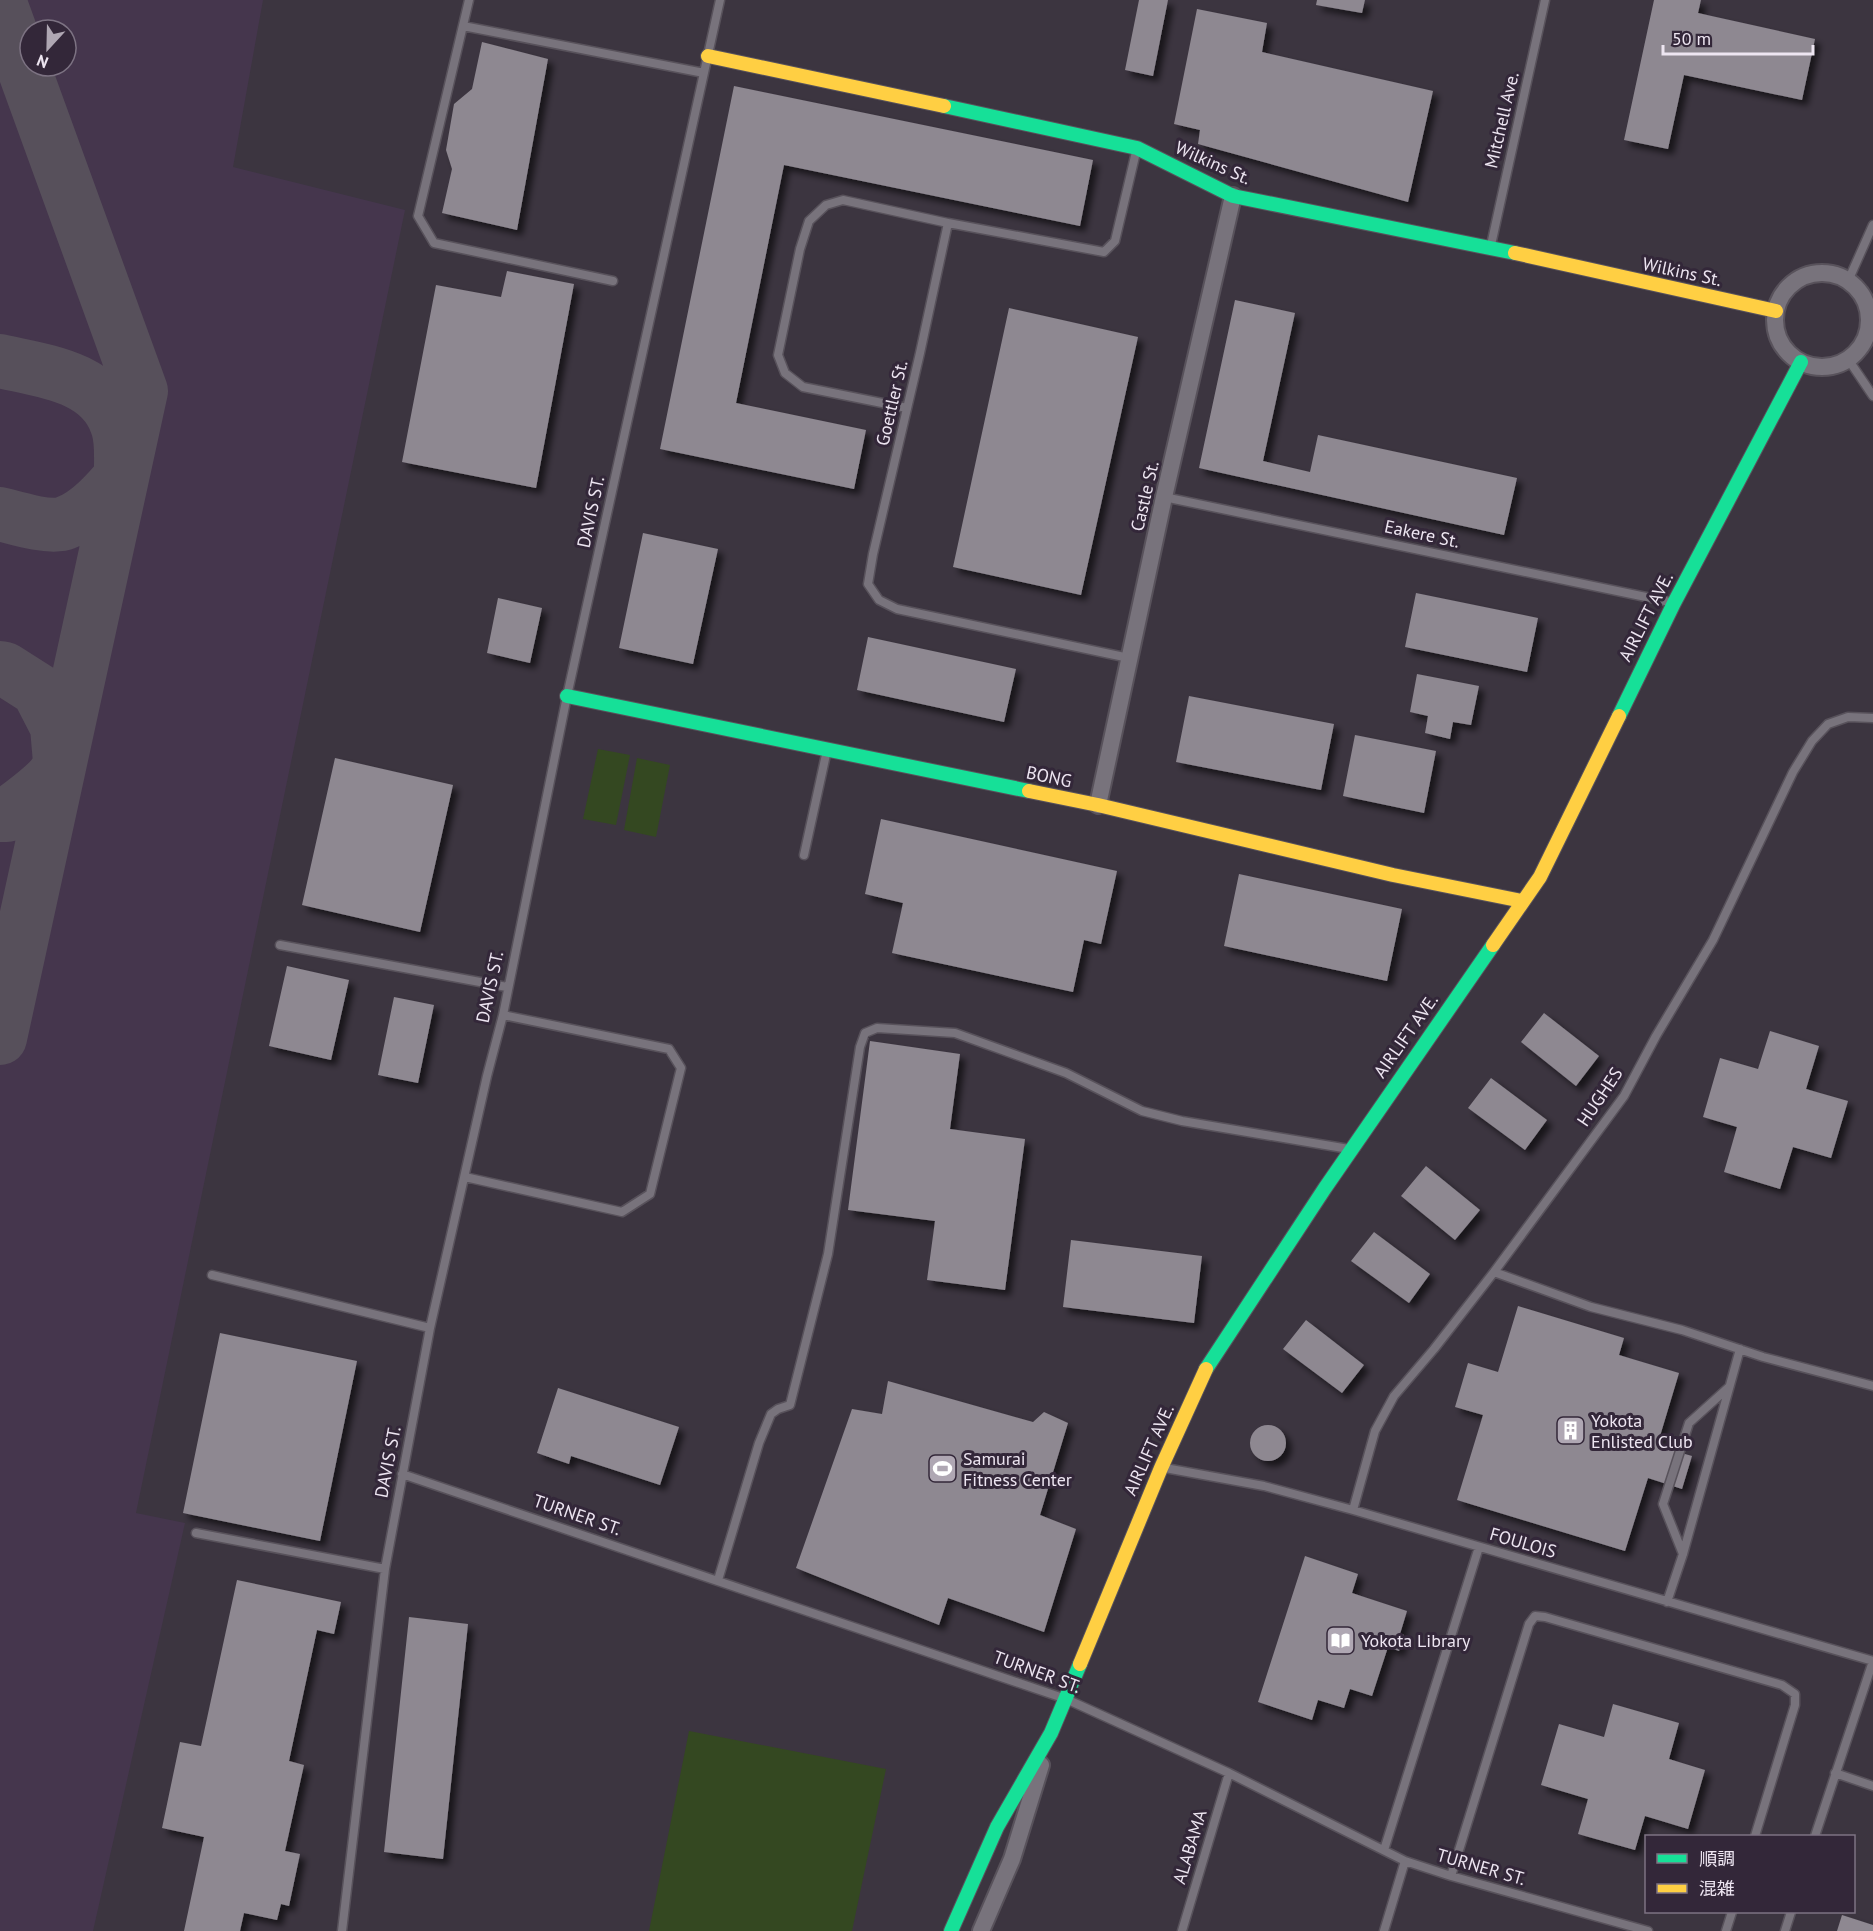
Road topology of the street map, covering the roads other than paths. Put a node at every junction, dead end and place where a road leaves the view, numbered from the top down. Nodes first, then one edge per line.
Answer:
1 (469, 0) edge
2 (720, 0) edge
3 (1545, 0) edge
4 (463, 26) junction
5 (708, 56) junction
6 (704, 74) junction
7 (1137, 148) junction
8 (1233, 196) junction
9 (948, 223) junction
10 (1873, 225) edge
11 (1490, 248) junction
12 (613, 281) dead end
13 (1848, 281) junction
14 (1776, 311) junction
15 (1848, 359) junction
16 (1801, 362) junction
17 (1873, 396) edge
18 (907, 408) junction
19 (1164, 497) junction
20 (1674, 603) junction
21 (1130, 658) junction
22 (567, 696) junction
23 (1873, 718) edge
24 (827, 750) junction
25 (1098, 805) junction
26 (804, 855) dead end
27 (1522, 902) junction
28 (280, 945) dead end
29 (507, 987) junction
30 (503, 1015) junction
31 (1352, 1149) junction
32 (465, 1177) junction
33 (1494, 1272) junction
34 (212, 1275) dead end
35 (430, 1328) junction
36 (1740, 1349) junction
37 (1873, 1386) edge
38 (1730, 1387) junction
39 (1161, 1468) junction
40 (402, 1474) junction
41 (1353, 1510) junction
42 (196, 1533) dead end
43 (1479, 1547) junction
44 (1683, 1554) junction
45 (385, 1569) junction
46 (718, 1580) junction
47 (1667, 1602) junction
48 (1873, 1661) edge
49 (1066, 1699) junction
50 (1051, 1733) junction
51 (1229, 1773) junction
52 (1835, 1773) junction
53 (1873, 1786) edge
54 (1755, 1835) edge
55 (1815, 1835) edge
56 (1384, 1851) junction
57 (1405, 1861) junction
58 (1451, 1876) junction
59 (1731, 1913) edge
60 (1790, 1913) edge
61 (342, 1931) edge
62 (951, 1931) edge
63 (981, 1931) edge
64 (1182, 1931) edge
65 (1384, 1931) edge
66 (1648, 1931) edge
67 (1726, 1931) edge
68 (1785, 1931) edge

1 - 4 lane
2 - 5 lane, DAVIS ST.
3 - 11 lane, Mitchell Ave.
4 - 6 lane
4 - 12 lane
5 - 6 lane, DAVIS ST.
5 - 7 street, Wilkins St.
6 - 22 lane, DAVIS ST.
7 - 8 street, Wilkins St.
7 - 9 lane
8 - 11 street, Wilkins St.
8 - 19 street, Castle St.
9 - 18 lane, Goettler St.
9 - 18 lane
10 - 13 lane
11 - 14 street, Wilkins St.
13 - 14 street
13 - 15 street
14 - 16 street
15 - 16 street
15 - 17 lane
16 - 20 street, AIRLIFT AVE.
18 - 21 lane, Goettler St.
19 - 20 lane, Eakere St.
19 - 21 street, Castle St.
20 - 27 street, AIRLIFT AVE.
21 - 25 street, Castle St.
22 - 24 street, BONG
22 - 29 lane, DAVIS ST.
23 - 33 lane, HUGHES
24 - 25 street, BONG
24 - 26 lane
25 - 27 street, BONG
27 - 31 street, AIRLIFT AVE.
28 - 29 lane
29 - 30 lane, DAVIS ST.
30 - 32 lane, DAVIS ST.
30 - 32 lane
31 - 39 street, AIRLIFT AVE.
31 - 46 lane
32 - 35 lane, DAVIS ST.
33 - 36 lane
33 - 41 lane, HUGHES
34 - 35 lane
35 - 40 lane, DAVIS ST.
36 - 37 lane
36 - 38 lane
38 - 44 lane
38 - 44 lane
39 - 41 lane, FOULOIS
39 - 49 street, AIRLIFT AVE.
40 - 45 lane, DAVIS ST.
40 - 46 lane, TURNER ST.
41 - 43 lane, FOULOIS
42 - 45 lane
43 - 47 lane, FOULOIS
43 - 56 lane
44 - 47 lane
45 - 61 lane, DAVIS ST.
46 - 49 lane, TURNER ST.
47 - 48 lane, FOULOIS
48 - 52 lane
49 - 50 street, AIRLIFT AVE.
49 - 51 lane, TURNER ST.
50 - 62 street, AIRLIFT AVE.
50 - 63 street, AIRLIFT AVE.
51 - 56 lane, TURNER ST.
51 - 64 lane, ALABAMA
52 - 53 lane
52 - 55 lane
54 - 58 lane
56 - 57 lane, TURNER ST.
57 - 58 lane, TURNER ST.
57 - 65 lane
58 - 66 lane, TURNER ST.
59 - 67 lane
60 - 68 lane

